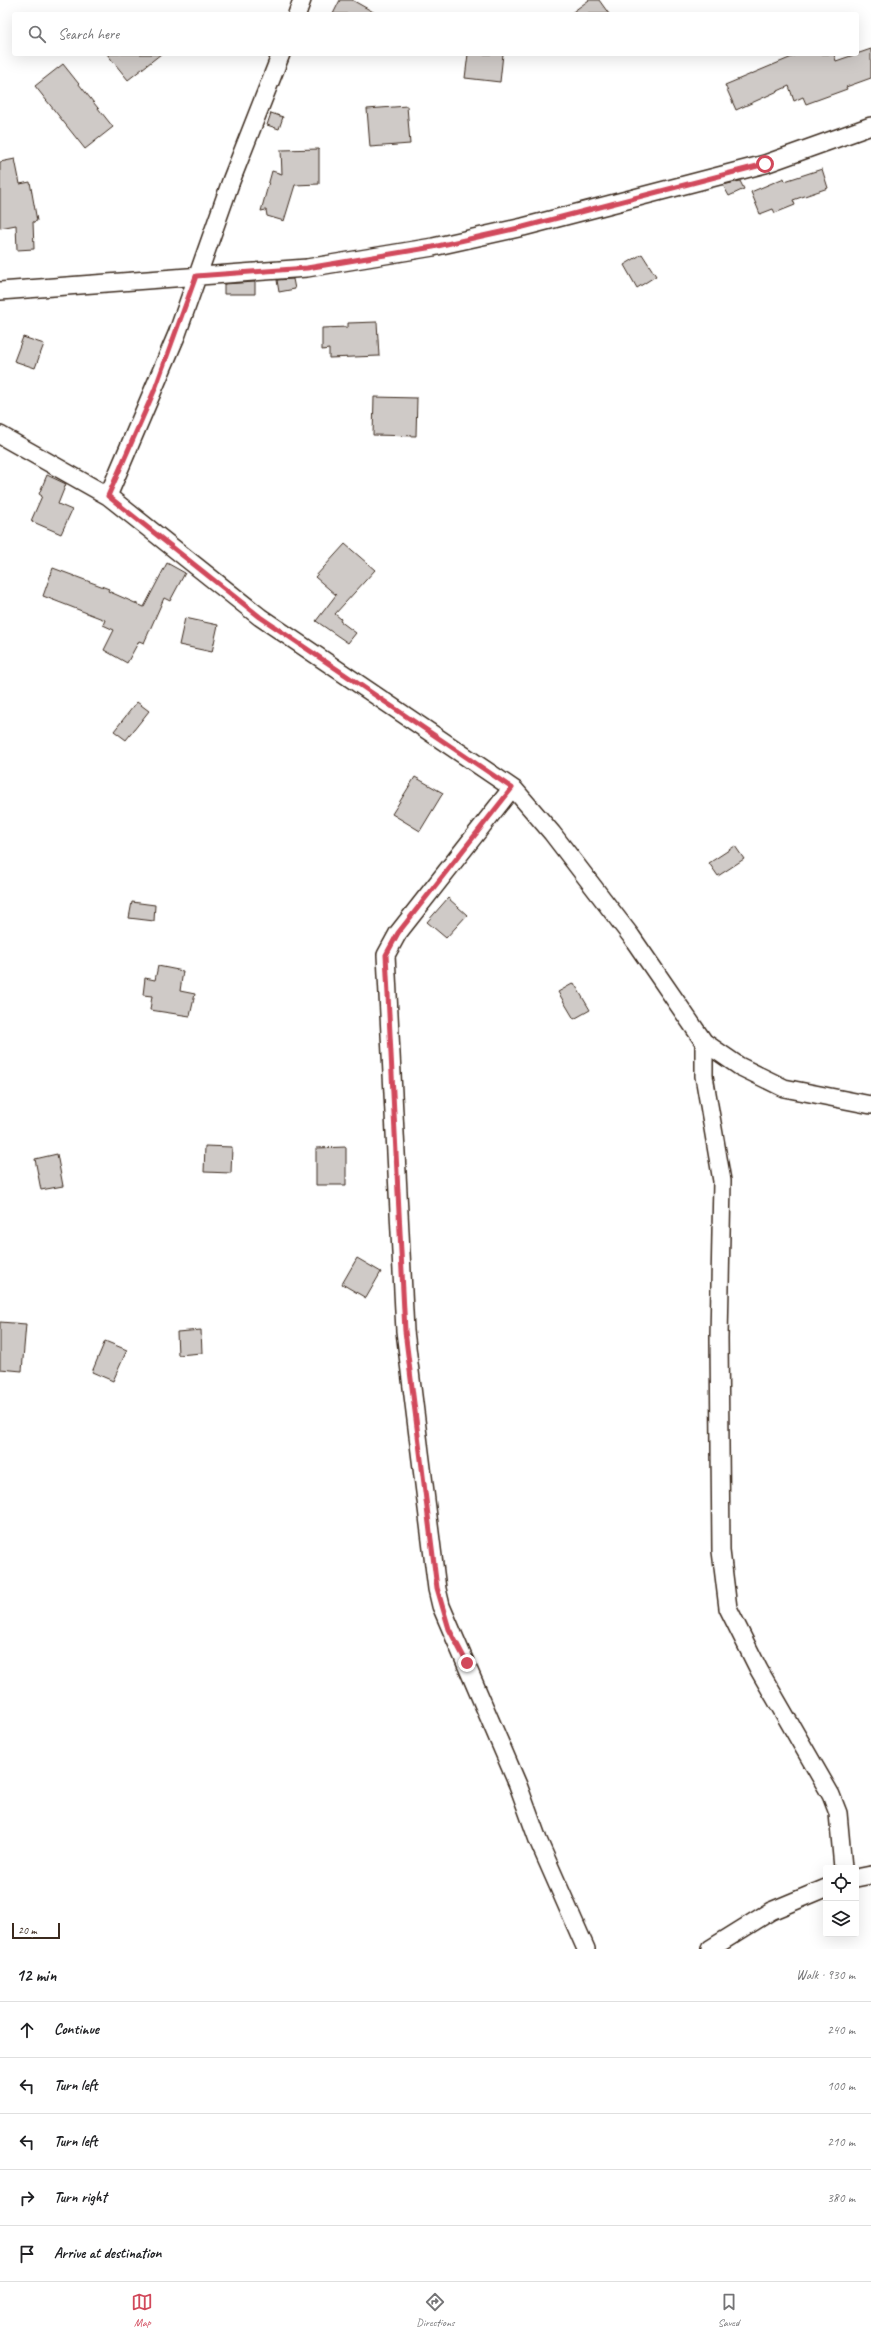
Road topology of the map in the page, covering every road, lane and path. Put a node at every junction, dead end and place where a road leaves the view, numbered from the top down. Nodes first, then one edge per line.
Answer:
1 (302, 0) edge
2 (298, 12) edge
3 (280, 56) edge
4 (871, 126) edge
5 (196, 276) junction
6 (0, 291) edge
7 (0, 435) edge
8 (108, 496) junction
9 (512, 788) junction
10 (704, 1042) junction
11 (871, 1105) edge
12 (843, 1865) edge
13 (871, 1875) edge
14 (859, 1877) edge
15 (823, 1889) edge
16 (586, 1949) edge
17 (710, 1949) edge

1 - 2 street
3 - 5 street
4 - 5 street
5 - 6 street
5 - 8 street
7 - 8 street
8 - 9 street
9 - 10 street
9 - 16 street
10 - 11 street
10 - 12 street
13 - 14 street
15 - 17 street

